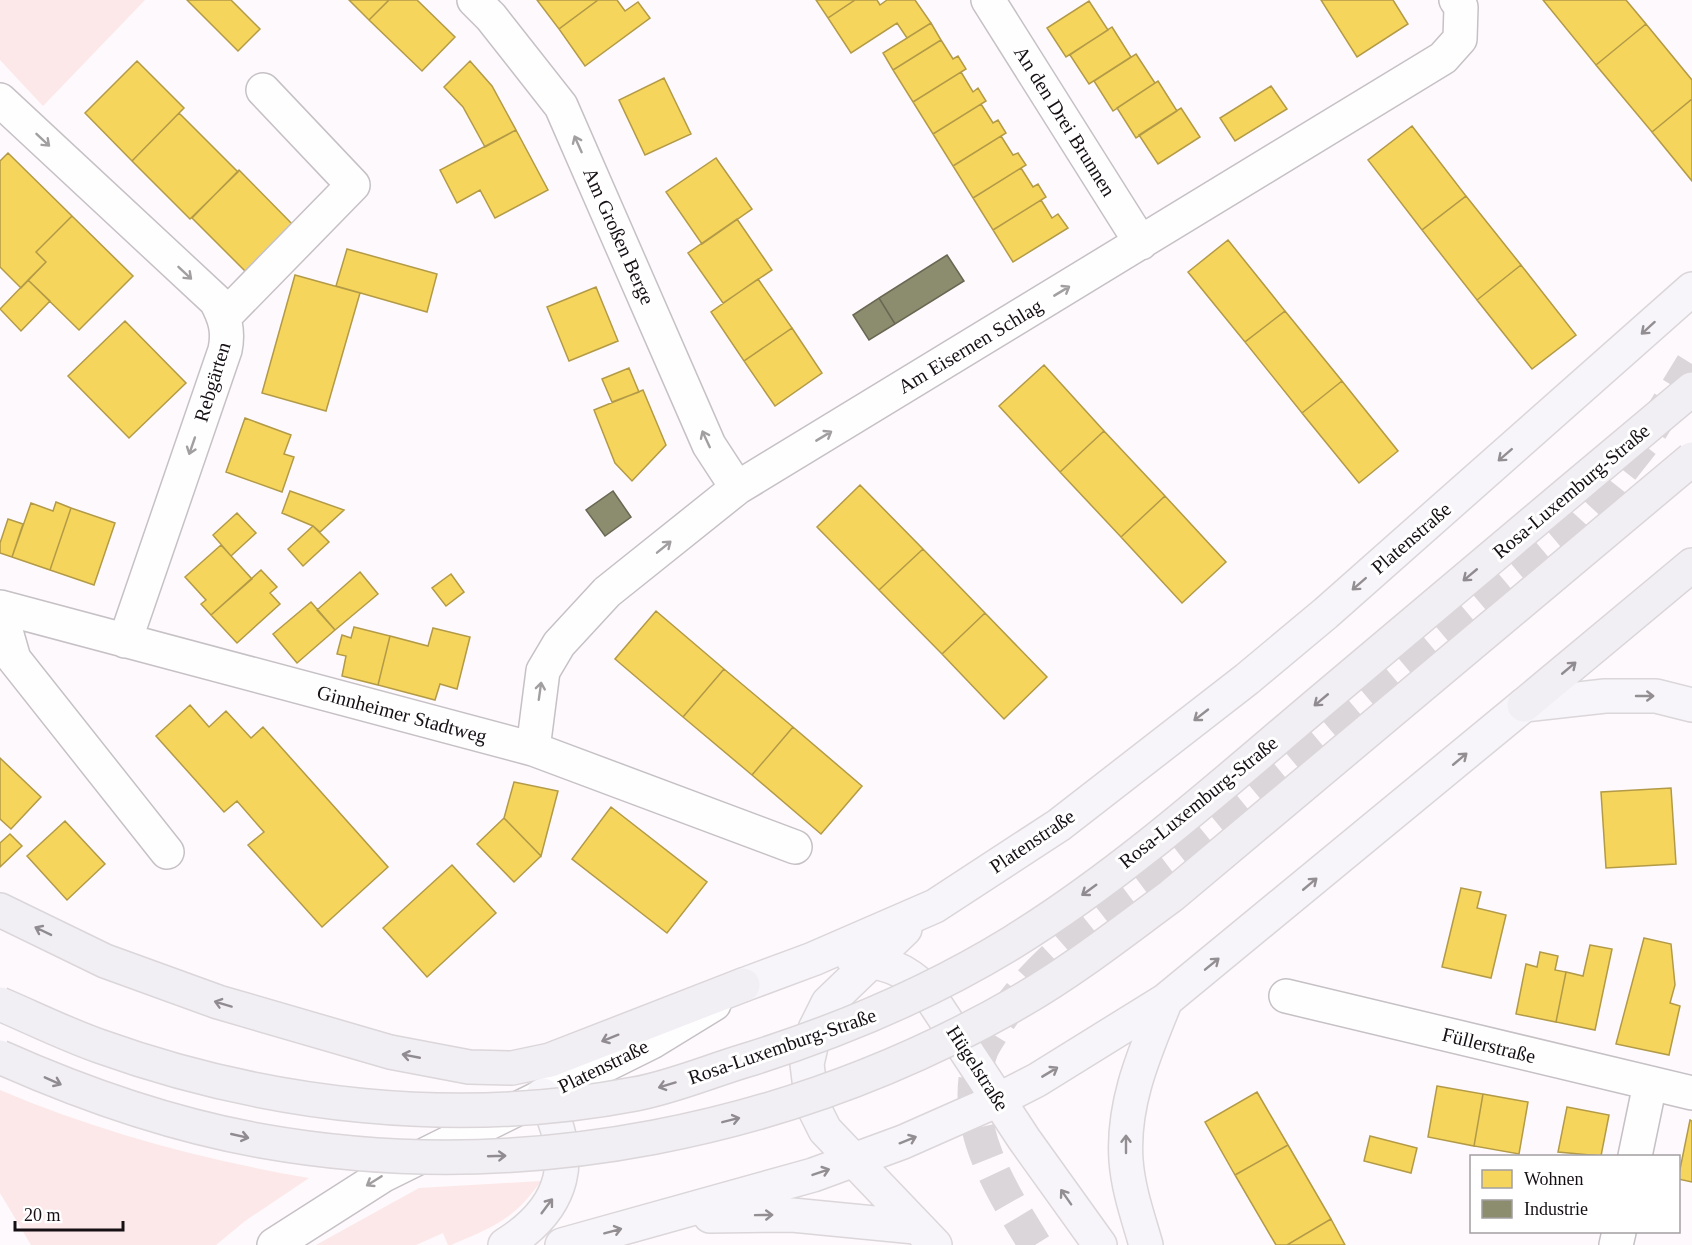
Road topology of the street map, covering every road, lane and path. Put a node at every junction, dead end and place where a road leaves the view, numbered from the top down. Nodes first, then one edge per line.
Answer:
1 (474, 0) edge
2 (988, 0) edge
3 (1456, 0) edge
4 (262, 90) dead end
5 (0, 100) edge
6 (1141, 243) junction
7 (1692, 290) edge
8 (224, 317) junction
9 (1692, 388) edge
10 (1692, 459) edge
11 (737, 488) junction
12 (1692, 565) edge
13 (0, 609) edge
14 (125, 641) junction
15 (1524, 705) junction
16 (1692, 705) edge
17 (533, 749) junction
18 (795, 847) dead end
19 (167, 852) dead end
20 (934, 906) junction
21 (0, 910) edge
22 (813, 959) junction
23 (869, 961) junction
24 (742, 985) junction
25 (1286, 996) dead end
26 (1166, 1000) junction
27 (0, 1004) edge
28 (0, 1057) edge
29 (512, 1068) junction
30 (1650, 1084) junction
31 (1692, 1093) edge
32 (543, 1095) junction
33 (998, 1100) junction
34 (1635, 1155) edge
35 (854, 1161) junction
36 (664, 1218) junction
37 (925, 1236) edge
38 (274, 1245) edge
39 (505, 1245) edge
40 (562, 1245) edge
41 (1101, 1245) edge
42 (1146, 1245) edge

11 -> 1 street, Am Großen Berge
2 - 6 street, An den Drei Brunnen
3 - 6 street, Am Eisernen Schlag
4 - 8 street
5 -> 8 street, Rebgärten
11 -> 6 street, Am Eisernen Schlag
7 -> 20 main road, Platenstraße
8 -> 14 street, Rebgärten
9 -> 27 highway, Rosa-Luxemburg-Straße, bridge
28 -> 10 highway, bridge
17 -> 11 street, Am Eisernen Schlag
15 -> 12 highway
13 - 14 street, Ginnheimer Stadtweg
13 - 19 street, Ginnheimer Stadtweg
14 - 17 street, Ginnheimer Stadtweg
15 -> 16 main road
26 -> 15 main road
17 - 18 street, Ginnheimer Stadtweg
20 - 22 main road, Platenstraße
20 - 23 main road
29 -> 21 highway
22 - 23 main road, Hügelstraße
22 - 24 main road, Platenstraße
23 - 33 main road, Hügelstraße
23 - 35 main road
24 -> 29 highway
24 - 32 street, Platenstraße
25 - 30 street, Füllerstraße
33 -> 26 main road
42 -> 26 main road
29 - 32 highway
30 - 31 street, Füllerstraße
30 - 34 street
32 -> 38 street, Platenstraße
39 -> 32 main road
35 -> 33 main road
41 -> 33 main road, Hügelstraße
36 -> 35 main road
35 - 37 main road
36 -> 37 main road
40 -> 36 main road

